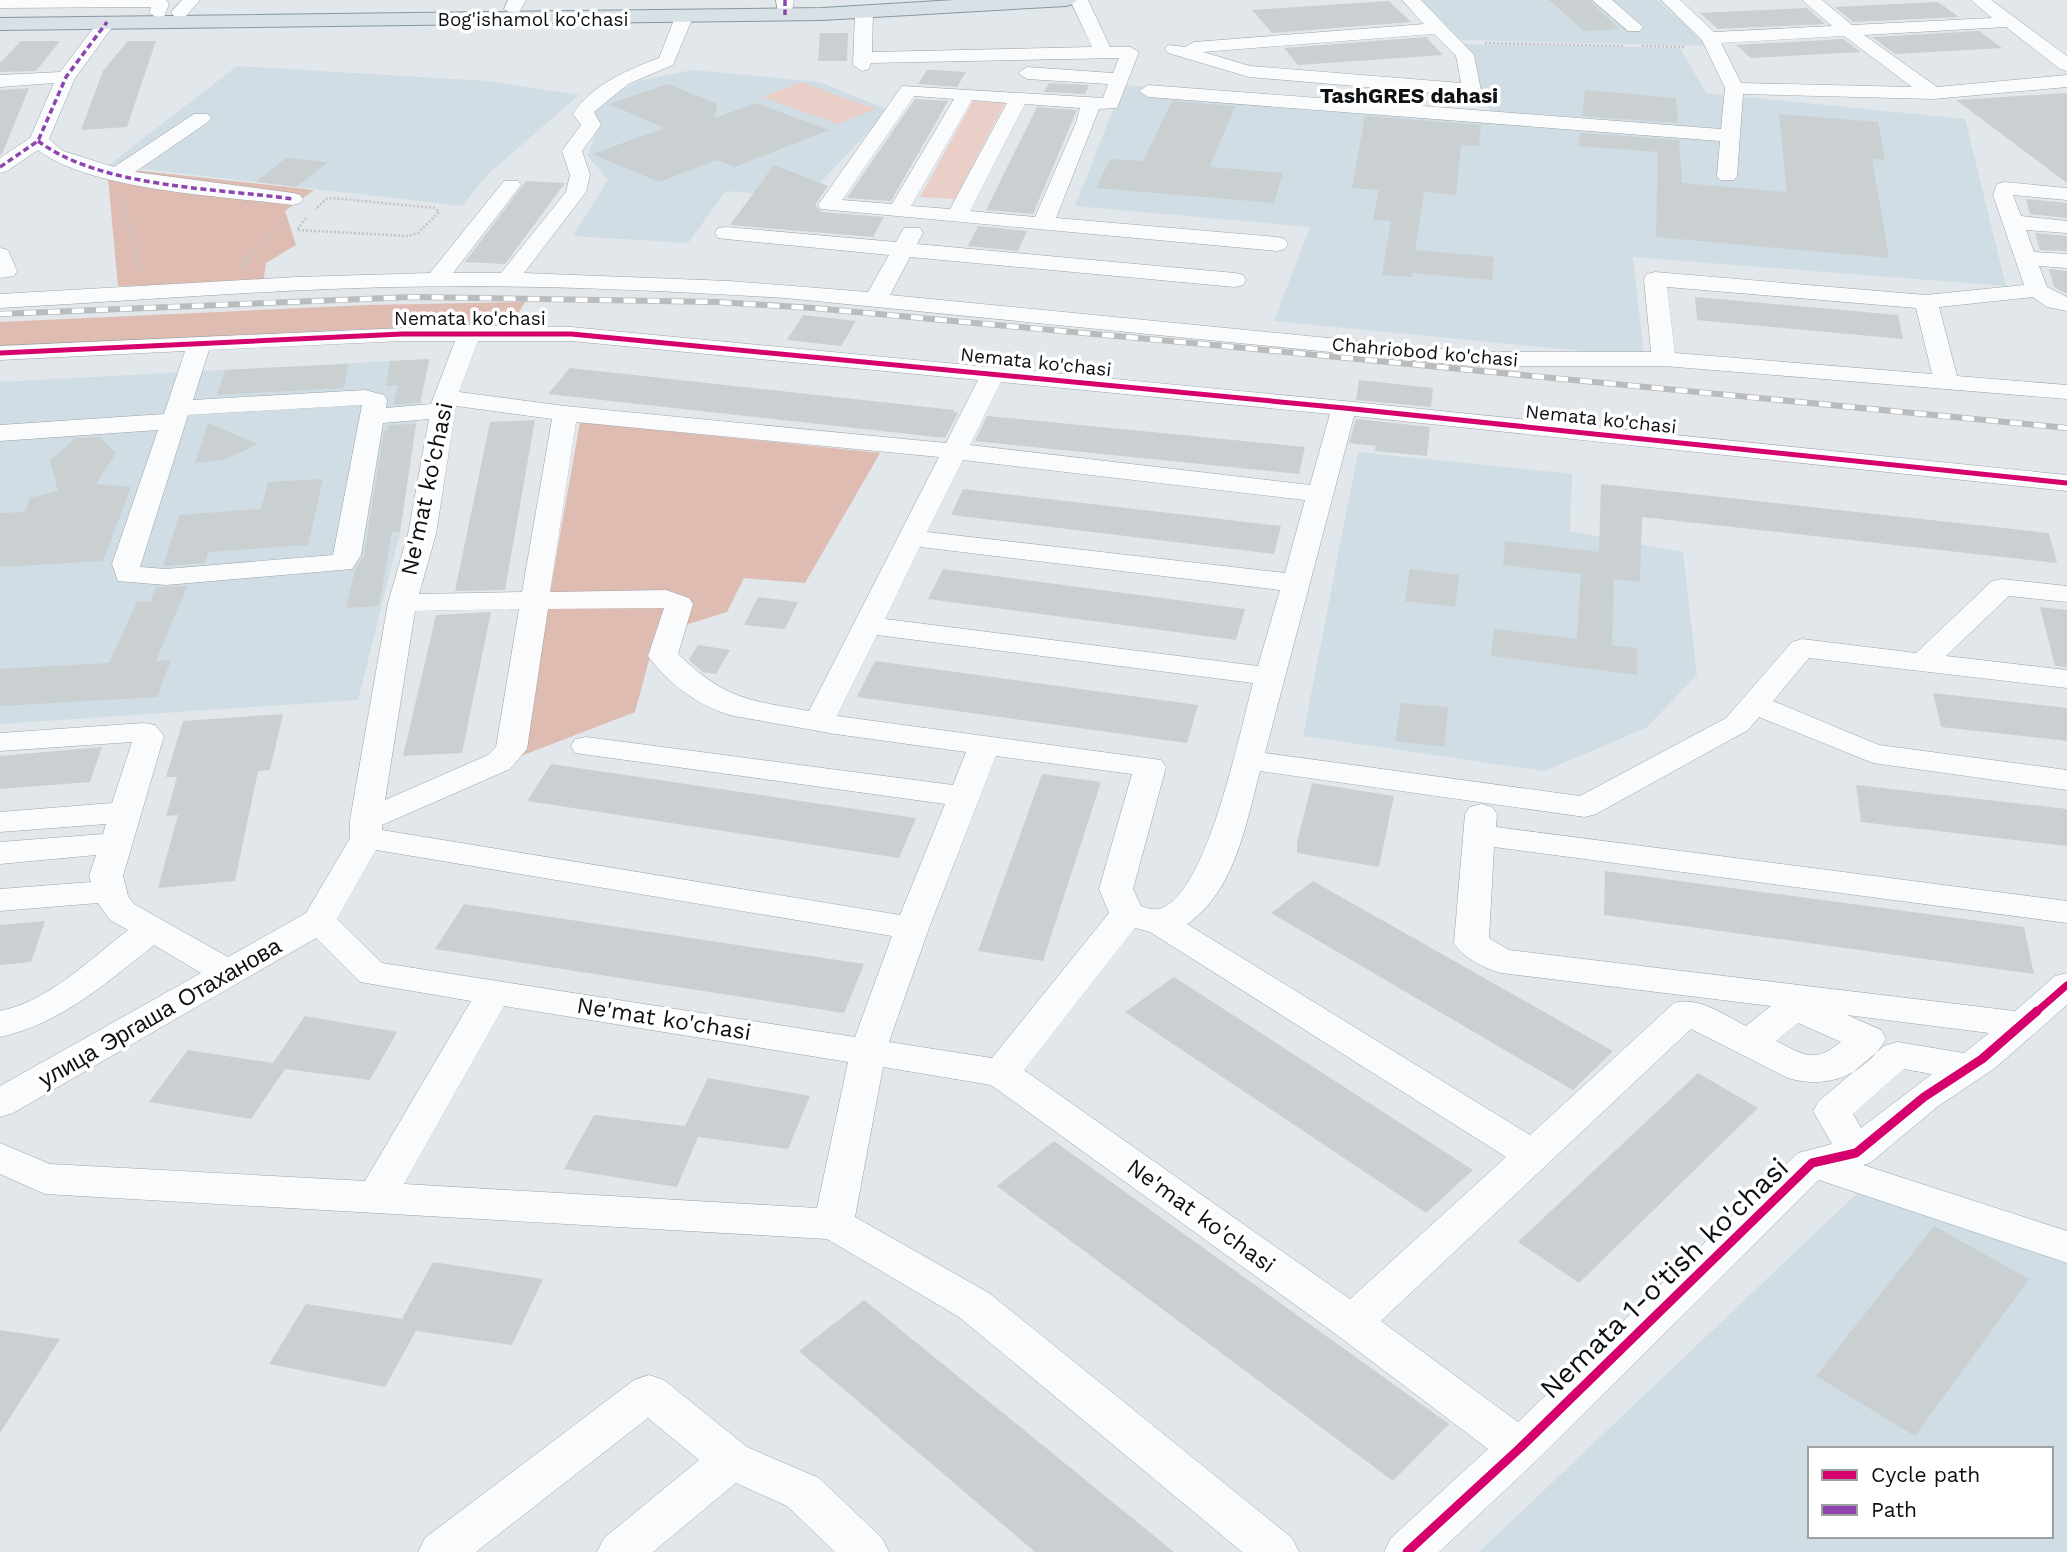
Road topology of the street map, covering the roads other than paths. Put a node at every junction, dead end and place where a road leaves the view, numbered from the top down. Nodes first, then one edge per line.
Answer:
1 (926, 0) edge
2 (1066, 0) edge
3 (1079, 0) edge
4 (1411, 0) edge
5 (1601, 0) edge
6 (1670, 0) edge
7 (1811, 0) edge
8 (1979, 0) edge
9 (0, 3) edge
10 (515, 4) edge
11 (158, 5) edge
12 (186, 6) edge
13 (785, 7) edge
14 (864, 13) junction
15 (0, 14) edge
16 (372, 15) junction
17 (277, 16) junction
18 (684, 17) junction
19 (2005, 19) junction
20 (107, 22) junction
21 (0, 24) edge
22 (1634, 27) dead end
23 (1438, 28) junction
24 (1844, 28) junction
25 (1712, 43) junction
26 (1174, 49) junction
27 (1130, 52) junction
28 (1104, 53) junction
29 (2067, 65) edge
30 (938, 67) dead end
31 (66, 78) junction
32 (1120, 79) junction
33 (0, 82) edge
34 (2067, 82) edge
35 (1734, 88) junction
36 (1148, 91) dead end
37 (1933, 93) junction
38 (966, 95) junction
39 (1019, 98) junction
40 (1091, 103) junction
41 (201, 118) dead end
42 (1731, 136) junction
43 (38, 141) junction
44 (0, 167) edge
45 (119, 173) junction
46 (1727, 176) dead end
47 (511, 185) dead end
48 (2067, 194) edge
49 (293, 205) road end
50 (898, 211) junction
51 (923, 213) junction
52 (957, 216) junction
53 (2013, 222) junction
54 (1043, 224) junction
55 (2067, 227) edge
56 (726, 233) dead end
57 (1278, 244) dead end
58 (0, 255) edge
59 (2026, 258) junction
60 (2067, 261) edge
61 (0, 271) edge
62 (507, 280) junction
63 (1235, 280) dead end
64 (435, 281) junction
65 (2038, 290) junction
66 (0, 300) edge
67 (875, 301) junction
68 (1926, 302) junction
69 (2067, 304) edge
70 (470, 332) junction
71 (201, 343) junction
72 (0, 353) edge
73 (1664, 359) junction
74 (993, 374) junction
75 (1946, 381) junction
76 (2067, 391) edge
77 (444, 404) junction
78 (1344, 408) junction
79 (565, 413) junction
80 (176, 415) junction
81 (372, 416) junction
82 (0, 433) edge
83 (954, 451) junction
84 (2067, 483) edge
85 (1320, 494) junction
86 (911, 538) junction
87 (1296, 583) junction
88 (2067, 594) edge
89 (537, 600) junction
90 (402, 603) junction
91 (867, 625) junction
92 (1923, 662) junction
93 (1270, 676) junction
94 (2067, 679) edge
95 (1754, 704) junction
96 (835, 725) junction
97 (0, 742) edge
98 (985, 744) junction
99 (586, 746) dead end
100 (1247, 760) junction
101 (2067, 780) edge
102 (1484, 793) junction
103 (965, 797) junction
104 (126, 812) junction
105 (0, 822) edge
106 (366, 829) junction
107 (1479, 835) junction
108 (116, 843) junction
109 (0, 853) edge
110 (110, 891) junction
111 (0, 900) edge
112 (2067, 912) edge
113 (1143, 918) junction
114 (320, 921) junction
115 (153, 928) junction
116 (912, 929) junction
117 (230, 974) junction
118 (2067, 985) edge
119 (494, 992) junction
120 (0, 1024) edge
121 (2021, 1024) junction
122 (1749, 1043) dead end
123 (868, 1051) junction
124 (1001, 1073) junction
125 (0, 1103) edge
126 (1533, 1155) junction
127 (0, 1157) edge
128 (1812, 1163) junction
129 (376, 1197) junction
130 (834, 1224) junction
131 (2067, 1247) edge
132 (1352, 1323) junction
133 (1520, 1448) junction
134 (731, 1460) junction
135 (441, 1552) edge
136 (620, 1552) edge
137 (866, 1552) edge
138 (1276, 1552) edge
139 (1407, 1552) edge

1 - 13 main road, Bog'ishamol ko'chasi
2 - 14 main road, Bog'ishamol ko'chasi
3 - 28 street
4 - 23 street
5 - 22 street
6 - 25 street
7 - 24 street
8 - 19 street
9 - 11 street
10 - 13 main road, Bog'ishamol ko'chasi
10 - 16 main road, Bog'ishamol ko'chasi
11 - 12 main road, Bog'ishamol ko'chasi
11 - 15 main road, Bog'ishamol ko'chasi
12 - 17 main road, Bog'ishamol ko'chasi
13 - 14 main road, Bog'ishamol ko'chasi
13 - 18 main road, Bog'ishamol ko'chasi
14 - 28 street
16 - 17 main road, Bog'ishamol ko'chasi
16 - 18 main road, Bog'ishamol ko'chasi
17 - 20 main road, Bog'ishamol ko'chasi
18 - 62 street
19 - 24 street
19 - 29 street
20 - 21 main road, Bog'ishamol ko'chasi
20 - 31 street
23 - 26 street
23 - 26 street
24 - 25 street
24 - 37 street
25 - 35 street
26 - 27 street
27 - 28 street
27 - 32 street
30 - 32 street
31 - 33 street
31 - 43 street
32 - 40 street
34 - 37 street
35 - 37 street
35 - 42 street
36 - 42 street
38 - 39 street
38 - 50 street
38 - 50 street
39 - 40 street
39 - 52 street
40 - 54 street
41 - 45 street
42 - 46 street
43 - 44 street
43 - 45 street
45 - 49 street
47 - 64 street
48 - 53 street
50 - 51 street
51 - 52 street
51 - 67 street
52 - 54 street
53 - 55 street
53 - 59 street
54 - 57 street
56 - 63 street
58 - 61 street
59 - 60 street
59 - 65 street
62 - 64 street, Chahriobod ko'chasi
62 - 67 street, Chahriobod ko'chasi
64 - 66 street, Chahriobod ko'chasi
65 - 68 street
65 - 69 street
67 - 73 street, Chahriobod ko'chasi
68 - 73 street
68 - 75 street
70 - 71 street, Nemata ko'chasi
70 - 74 street, Nemata ko'chasi
70 - 77 street, Ne'mat ko'chasi
71 - 72 street, Nemata ko'chasi
71 - 80 street
73 - 75 street, Chahriobod ko'chasi
74 - 78 street, Nemata ko'chasi
74 - 83 street
75 - 76 street, Chahriobod ko'chasi
77 - 79 street
77 - 81 street
77 - 90 street, Ne'mat ko'chasi
78 - 84 street, Nemata ko'chasi
78 - 85 street
79 - 83 street
79 - 89 street
80 - 81 street
80 - 81 street
80 - 82 street
83 - 85 street
83 - 86 street
85 - 87 street
86 - 87 street
86 - 91 street
87 - 93 street
88 - 92 street
89 - 90 street
89 - 96 street
89 - 106 street
90 - 106 street, Ne'mat ko'chasi
91 - 93 street
91 - 96 street
92 - 94 street
92 - 95 street
93 - 100 street
95 - 101 street
95 - 102 street
96 - 98 street
97 - 104 street
98 - 103 street
98 - 113 street
99 - 103 street
100 - 102 street
100 - 113 street
102 - 107 street
103 - 116 street
104 - 105 street
104 - 108 street
106 - 114 street, Ne'mat ko'chasi
106 - 116 street
107 - 112 street
107 - 121 street
108 - 109 street
108 - 110 street
110 - 111 street
110 - 115 street
113 - 124 street
113 - 126 street
114 - 117 street, улица Эргаша Отаханова
114 - 119 street, Ne'mat ko'chasi
115 - 117 street
115 - 120 street
116 - 123 street
117 - 125 street, улица Эргаша Отаханова
118 - 121 street, Nemata 1-o'tish ko'chasi
119 - 123 street, Ne'mat ko'chasi
119 - 129 street
121 - 128 street, Nemata 1-o'tish ko'chasi
122 - 126 street
123 - 124 street, Ne'mat ko'chasi
123 - 130 street
124 - 132 street, Ne'mat ko'chasi
126 - 132 street
127 - 129 street
128 - 131 street
128 - 133 street, Nemata 1-o'tish ko'chasi
129 - 130 street
130 - 138 street
132 - 133 street, Ne'mat ko'chasi
133 - 139 street, Nemata 1-o'tish ko'chasi
134 - 135 street
134 - 136 street
134 - 137 street

